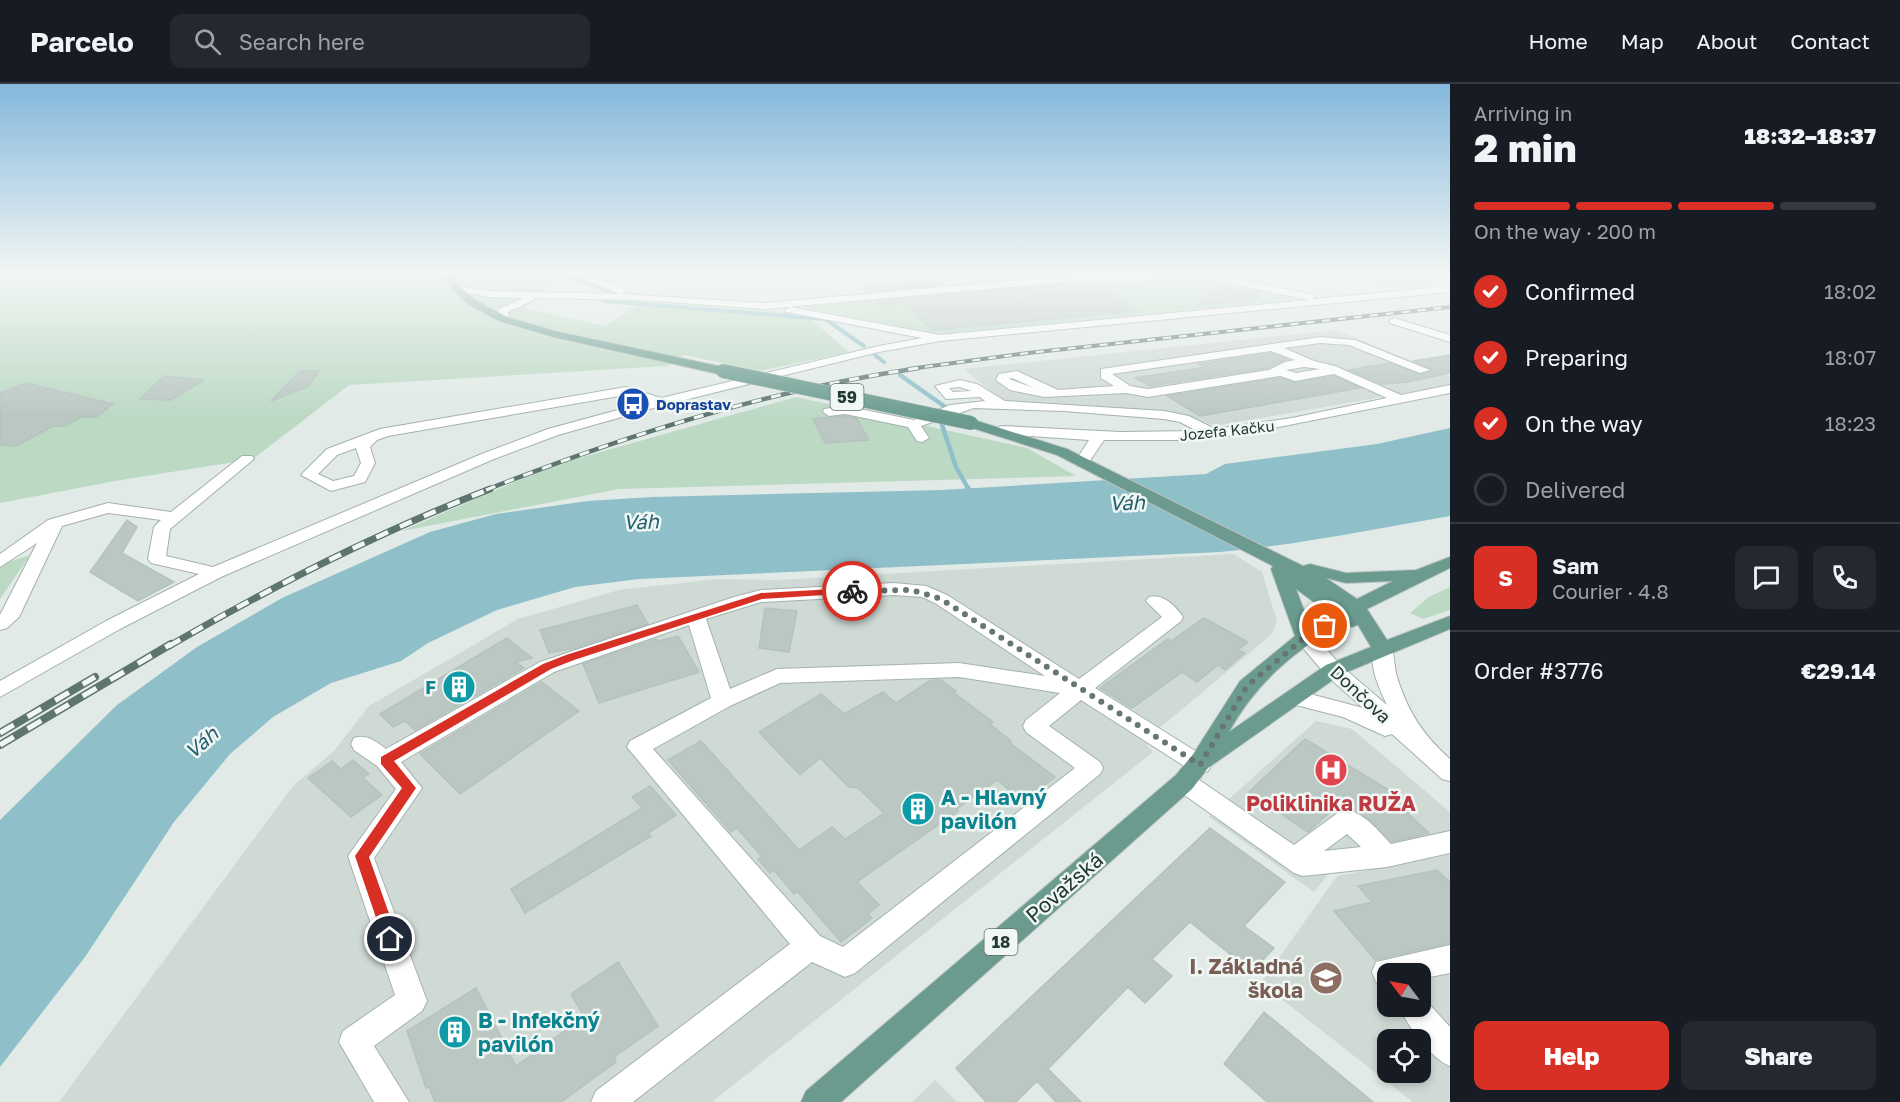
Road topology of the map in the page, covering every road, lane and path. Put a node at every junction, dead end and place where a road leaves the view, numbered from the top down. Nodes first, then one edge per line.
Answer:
1 (511, 322) edge
2 (850, 322) edge
3 (1113, 322) edge
4 (1396, 322) edge
5 (874, 327) junction
6 (940, 338) junction
7 (1448, 338) edge
8 (1272, 346) junction
9 (879, 349) junction
10 (1309, 362) junction
11 (1331, 368) junction
12 (1424, 370) dead end
13 (1280, 372) junction
14 (1126, 389) junction
15 (1450, 389) edge
16 (1054, 393) dead end
17 (982, 394) dead end
18 (1397, 399) junction
19 (660, 402) junction
20 (1002, 404) junction
21 (829, 412) dead end
22 (915, 424) junction
23 (1001, 430) junction
24 (1213, 434) junction
25 (1101, 436) junction
26 (371, 438) junction
27 (922, 438) dead end
28 (247, 459) dead end
29 (1082, 462) junction
30 (175, 517) junction
31 (54, 523) junction
32 (1265, 556) junction
33 (0, 562) edge
34 (1450, 562) edge
35 (1280, 569) junction
36 (215, 573) junction
37 (1420, 575) junction
38 (1155, 601) dead end
39 (1351, 611) junction
40 (696, 617) junction
41 (1450, 622) edge
42 (0, 624) edge
43 (1305, 637) junction
44 (1383, 650) junction
45 (1333, 670) junction
46 (1080, 689) junction
47 (0, 690) edge
48 (1295, 698) junction
49 (723, 701) junction
50 (362, 744) dead end
51 (1420, 747) junction
52 (385, 760) junction
53 (1450, 772) edge
54 (1192, 773) junction
55 (1450, 842) edge
56 (1387, 856) junction
57 (1295, 859) junction
58 (810, 946) junction
59 (1450, 959) edge
60 (1430, 963) edge
61 (1423, 1017) edge
62 (1450, 1051) edge
63 (393, 1102) edge
64 (607, 1102) edge
65 (817, 1102) edge

1 - 23 main road, 59, bridge
2 - 5 street
3 - 6 street
4 - 7 street
5 - 6 street
5 - 9 street
6 - 9 street
8 - 10 street
8 - 12 street
8 - 14 street
9 - 19 street
10 - 11 street
10 - 13 street
11 - 13 street
11 - 18 street
13 - 14 street
14 - 16 street
15 - 18 street, Jozefa Kačku
17 - 20 street
18 - 24 street, Jozefa Kačku
19 - 26 street
19 - 36 street
20 - 22 street
20 - 24 street
21 - 22 street
22 - 27 street
23 - 25 street, Jozefa Kačku
23 - 29 main road, 59
24 - 25 street, Jozefa Kačku
25 - 29 street
26 - 26 street
28 - 30 street
29 - 32 main road, 59
30 - 31 street
30 - 36 street
31 - 33 street
31 - 42 street
32 - 35 main road
32 - 37 main road
32 - 39 main road
34 - 37 main road, 18
35 - 39 main road
35 - 43 main road
36 - 47 street
37 - 39 main road, 18
38 - 46 street
39 - 43 main road, Považská / 18
39 - 44 main road
40 - 46 street
40 - 49 street
40 - 52 street
41 - 44 main road, 18
43 - 45 street, Dončova
43 - 54 main road, Považská / 18
44 - 45 main road, Považská / 18
44 - 51 street
45 - 48 main road, Považská / 18
45 - 51 street, Dončova
46 - 49 street
46 - 54 street
46 - 58 street
48 - 51 street, Dončova
48 - 54 main road, Považská / 18
49 - 58 street
50 - 52 street
51 - 53 street, Dončova
52 - 63 street
54 - 57 street
54 - 65 main road, Považská / 18
55 - 56 street
56 - 57 street
56 - 57 street
58 - 64 street
59 - 60 street
61 - 62 street

